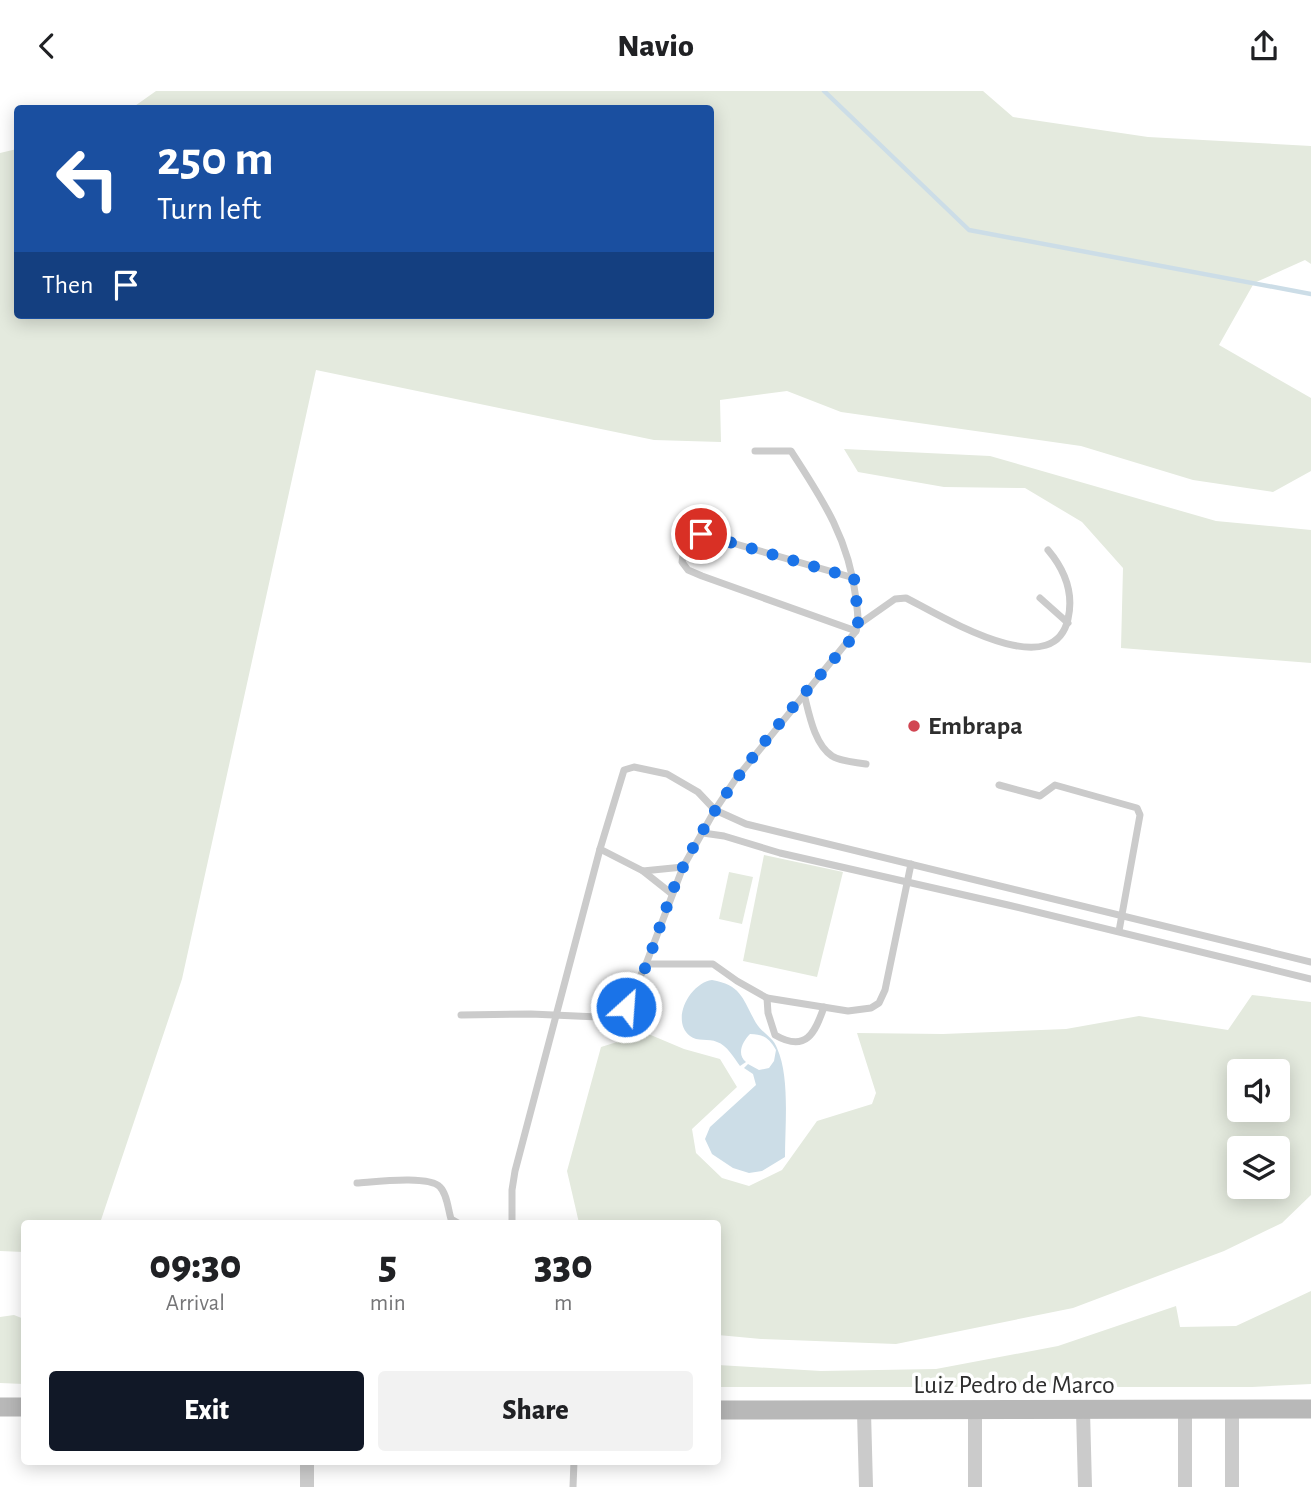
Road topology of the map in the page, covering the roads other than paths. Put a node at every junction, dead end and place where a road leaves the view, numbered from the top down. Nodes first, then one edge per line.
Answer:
1 (755, 451) dead end
2 (1048, 549) dead end
3 (854, 578) junction
4 (1040, 598) dead end
5 (1068, 623) junction
6 (857, 628) junction
7 (804, 694) junction
8 (866, 764) dead end
9 (999, 785) dead end
10 (715, 810) junction
11 (746, 824) junction
12 (702, 833) junction
13 (742, 841) junction
14 (600, 849) junction
15 (911, 864) junction
16 (683, 867) junction
17 (643, 871) junction
18 (908, 881) junction
19 (1012, 888) junction
20 (672, 894) junction
21 (1008, 905) junction
22 (1122, 914) junction
23 (1119, 931) junction
24 (1311, 961) edge
25 (646, 964) junction
26 (1311, 979) edge
27 (767, 998) junction
28 (824, 1007) junction
29 (461, 1015) dead end
30 (556, 1016) junction
31 (357, 1183) dead end
32 (453, 1220) edge
33 (512, 1220) edge
34 (0, 1407) edge
35 (21, 1407) edge
36 (1311, 1409) edge
37 (721, 1410) edge
38 (1185, 1410) junction
39 (1232, 1410) junction
40 (975, 1411) junction
41 (1083, 1411) junction
42 (864, 1412) junction
43 (307, 1465) edge
44 (574, 1465) edge
45 (307, 1487) edge
46 (573, 1487) edge
47 (866, 1487) edge
48 (975, 1487) edge
49 (1085, 1487) edge
50 (1185, 1487) edge
51 (1232, 1487) edge

1 - 3 lane
2 - 5 lane
3 - 6 lane
3 - 6 lane
4 - 5 lane
5 - 6 lane
6 - 7 lane
7 - 8 lane
7 - 10 lane
9 - 22 lane
10 - 11 lane
10 - 12 lane
10 - 14 lane
11 - 13 lane
11 - 15 lane
12 - 13 lane
12 - 16 lane
13 - 18 lane
14 - 17 lane
14 - 30 lane
15 - 18 lane
15 - 19 lane
16 - 17 lane
16 - 20 lane
17 - 20 lane
18 - 21 lane
18 - 28 lane
19 - 21 lane
19 - 22 lane
20 - 25 lane
21 - 23 lane
22 - 23 lane
22 - 24 lane
23 - 26 lane
25 - 27 lane
25 - 30 lane
27 - 28 lane
27 - 28 lane
29 - 30 lane
30 - 33 lane
31 - 32 lane
34 - 35 main road
36 - 39 main road, Luiz Pedro de Marco
37 - 42 main road, Luiz Pedro de Marco
38 - 39 main road, Luiz Pedro de Marco
38 - 41 main road, Luiz Pedro de Marco
38 - 50 street
39 - 51 street
40 - 41 main road, Luiz Pedro de Marco
40 - 42 main road, Luiz Pedro de Marco
40 - 48 street
41 - 49 street
42 - 47 street
43 - 45 street
44 - 46 lane

